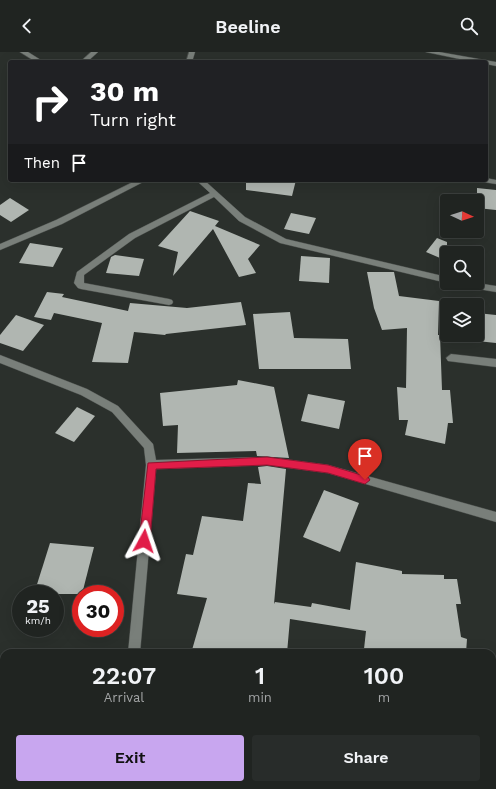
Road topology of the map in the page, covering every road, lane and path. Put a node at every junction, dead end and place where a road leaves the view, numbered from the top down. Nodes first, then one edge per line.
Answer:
1 (23, 52) edge
2 (95, 52) edge
3 (429, 52) edge
4 (37, 60) edge
5 (86, 60) edge
6 (474, 60) edge
7 (138, 182) edge
8 (202, 182) edge
9 (214, 194) junction
10 (0, 247) edge
11 (440, 278) edge
12 (484, 287) edge
13 (496, 289) edge
14 (169, 302) dead end
15 (451, 358) dead end
16 (0, 360) edge
17 (496, 363) edge
18 (151, 465) junction
19 (496, 516) edge
20 (134, 649) edge

1 - 4 street
2 - 5 street
3 - 6 street
7 - 10 street
8 - 9 street
9 - 11 street
9 - 14 street
12 - 13 street
15 - 17 street
16 - 18 street
18 - 19 street
18 - 20 street

